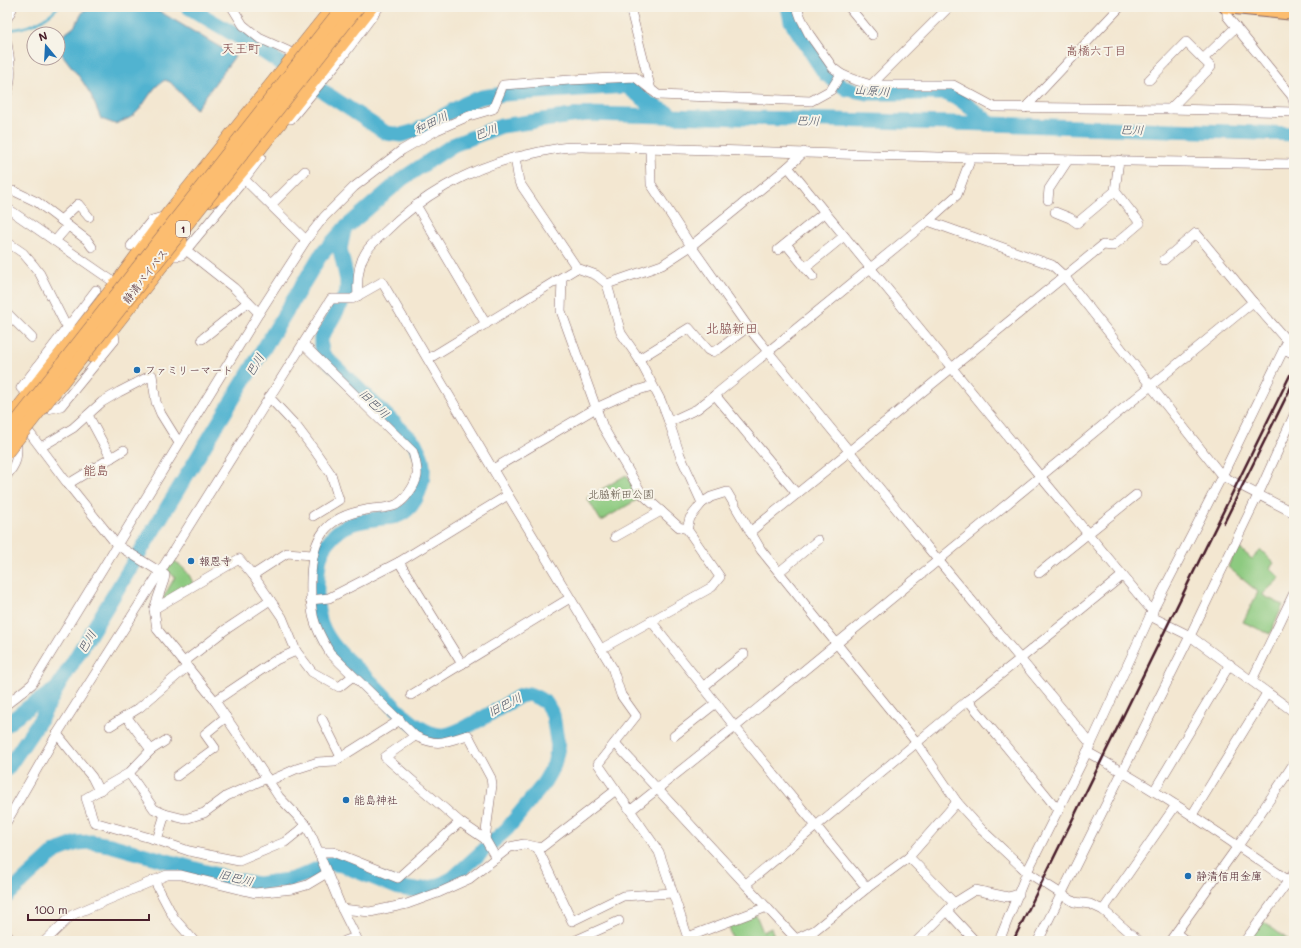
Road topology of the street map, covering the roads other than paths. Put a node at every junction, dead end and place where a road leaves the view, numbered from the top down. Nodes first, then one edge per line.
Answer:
1 (13, 7) edge
2 (232, 7) edge
3 (329, 7) edge
4 (333, 7) edge
5 (344, 7) edge
6 (359, 7) edge
7 (371, 7) edge
8 (379, 7) edge
9 (630, 7) edge
10 (797, 7) edge
11 (849, 7) edge
12 (950, 7) edge
13 (1120, 7) edge
14 (1226, 7) edge
15 (1294, 14) edge
16 (7, 19) edge
17 (1236, 26) junction
18 (872, 35) dead end
19 (7, 43) edge
20 (288, 51) junction
21 (1203, 58) junction
22 (841, 74) junction
23 (1149, 80) dead end
24 (871, 85) junction
25 (652, 90) junction
26 (7, 94) edge
27 (1294, 103) edge
28 (1026, 108) junction
29 (1170, 109) junction
30 (1294, 112) edge
31 (650, 149) junction
32 (804, 152) junction
33 (515, 157) junction
34 (971, 158) junction
35 (1068, 160) junction
36 (1119, 160) junction
37 (1294, 164) edge
38 (788, 167) junction
39 (305, 171) dead end
40 (244, 179) junction
41 (14, 191) dead end
42 (1115, 191) junction
43 (1048, 200) dead end
44 (210, 201) junction
45 (271, 205) junction
46 (416, 205) junction
47 (7, 208) edge
48 (825, 212) junction
49 (1055, 212) dead end
50 (166, 216) junction
51 (89, 217) dead end
52 (928, 221) junction
53 (64, 223) junction
54 (844, 236) junction
55 (306, 240) junction
56 (55, 241) junction
57 (7, 242) edge
58 (131, 246) dead end
59 (691, 246) junction
60 (92, 247) dead end
61 (186, 250) junction
62 (170, 256) junction
63 (1164, 260) dead end
64 (577, 268) junction
65 (805, 268) junction
66 (870, 268) junction
67 (1064, 276) junction
68 (813, 277) dead end
69 (562, 278) junction
70 (116, 284) junction
71 (607, 284) junction
72 (96, 290) dead end
73 (355, 298) junction
74 (137, 299) junction
75 (248, 302) junction
76 (1253, 302) junction
77 (7, 313) edge
78 (259, 313) junction
79 (486, 324) junction
80 (748, 327) junction
81 (1294, 328) edge
82 (73, 330) junction
83 (32, 338) dead end
84 (202, 339) dead end
85 (303, 344) junction
86 (1286, 346) junction
87 (768, 351) junction
88 (1294, 354) edge
89 (428, 359) junction
90 (639, 359) junction
91 (952, 368) junction
92 (1151, 385) junction
93 (652, 386) junction
94 (715, 395) junction
95 (269, 397) junction
96 (596, 408) junction
97 (9, 415) edge
98 (88, 415) junction
99 (1294, 416) edge
100 (669, 422) junction
101 (29, 432) junction
102 (7, 434) edge
103 (179, 443) junction
104 (40, 447) junction
105 (124, 450) dead end
106 (850, 451) junction
107 (10, 454) edge
108 (111, 458) junction
109 (493, 469) junction
110 (7, 475) edge
111 (1040, 476) junction
112 (1222, 476) junction
113 (68, 484) junction
114 (797, 494) junction
115 (508, 495) junction
116 (1136, 495) dead end
117 (1258, 495) junction
118 (702, 503) junction
119 (661, 511) junction
120 (1294, 513) edge
121 (313, 516) dead end
122 (687, 529) junction
123 (750, 532) junction
124 (1087, 534) junction
125 (615, 537) dead end
126 (818, 540) dead end
127 (118, 546) junction
128 (312, 555) junction
129 (938, 560) junction
130 (399, 562) junction
131 (159, 572) junction
132 (779, 572) junction
133 (1039, 573) dead end
134 (253, 575) junction
135 (1122, 576) junction
136 (1294, 593) edge
137 (570, 598) junction
138 (270, 600) junction
139 (310, 600) junction
140 (154, 609) junction
141 (1152, 614) junction
142 (651, 621) junction
143 (1190, 636) junction
144 (837, 643) junction
145 (601, 649) junction
146 (296, 651) junction
147 (744, 654) dead end
148 (1020, 660) junction
149 (185, 664) junction
150 (462, 664) junction
151 (1230, 664) junction
152 (354, 676) junction
153 (1252, 680) junction
154 (703, 687) junction
155 (1268, 692) junction
156 (411, 695) dead end
157 (215, 700) junction
158 (968, 700) junction
159 (716, 703) junction
160 (7, 704) edge
161 (1294, 712) edge
162 (126, 716) junction
163 (226, 717) junction
164 (322, 719) dead end
165 (400, 720) junction
166 (110, 726) dead end
167 (735, 728) junction
168 (57, 734) junction
169 (415, 736) junction
170 (674, 736) dead end
171 (165, 741) dead end
172 (615, 743) junction
173 (917, 743) junction
174 (1089, 748) junction
175 (151, 750) junction
176 (341, 757) junction
177 (1294, 763) edge
178 (1122, 771) junction
179 (129, 773) junction
180 (177, 776) dead end
181 (268, 780) junction
182 (616, 790) junction
183 (658, 790) junction
184 (99, 791) junction
185 (1154, 791) junction
186 (957, 802) junction
187 (1176, 805) junction
188 (631, 810) junction
189 (1059, 811) junction
190 (165, 814) junction
191 (1192, 815) junction
192 (7, 821) edge
193 (460, 822) junction
194 (306, 825) junction
195 (817, 827) junction
196 (485, 839) junction
197 (157, 840) junction
198 (1238, 846) junction
199 (537, 847) junction
200 (909, 857) junction
201 (496, 858) junction
202 (323, 863) junction
203 (1027, 872) junction
204 (1291, 877) edge
205 (154, 880) junction
206 (746, 884) junction
207 (867, 888) junction
208 (673, 893) junction
209 (1019, 894) junction
210 (1061, 894) junction
211 (954, 903) junction
212 (767, 907) junction
213 (342, 909) junction
214 (1103, 910) junction
215 (947, 911) junction
216 (619, 922) dead end
217 (7, 935) edge
218 (1173, 937) edge
219 (357, 939) edge
220 (689, 939) edge
221 (794, 940) edge
222 (12, 941) edge
223 (45, 941) edge
224 (194, 941) edge
225 (345, 941) edge
226 (574, 941) edge
227 (917, 941) edge
228 (975, 941) edge
229 (999, 941) edge
230 (1038, 941) edge
231 (1139, 941) edge
232 (1186, 941) edge
233 (1245, 941) edge

1 - 16 street
2 - 20 street
3 - 20 highway
4 - 50 highway
5 - 102 highway, 静清バイパス / 1, bridge
6 - 44 highway
6 - 107 highway, 静清バイパス / 1, bridge
7 - 44 highway
8 - 40 street
9 - 25 street
10 - 22 street
11 - 18 street
12 - 24 street
13 - 28 street
14 - 15 main road
14 - 17 street
17 - 21 street
17 - 27 street
19 - 26 street
20 - 50 highway
21 - 23 street
21 - 29 street
22 - 24 street
22 - 25 street
24 - 28 street
25 - 55 street
28 - 29 street
29 - 30 street
31 - 32 street
31 - 33 street
31 - 59 street
32 - 34 street
32 - 38 street
33 - 46 street
33 - 64 street
34 - 35 street
34 - 52 street
35 - 36 street
35 - 43 street
36 - 37 street
36 - 42 street
38 - 48 street
38 - 59 street
39 - 45 street
40 - 45 street
40 - 61 street
41 - 53 street
42 - 49 street
42 - 67 street
44 - 62 highway
45 - 55 street
46 - 73 street
46 - 79 street
47 - 56 street
48 - 54 street
48 - 65 street
50 - 58 street
50 - 70 highway
51 - 53 street
52 - 66 street
52 - 67 street
53 - 56 street
53 - 60 street
54 - 65 street
54 - 66 street
55 - 78 street
56 - 70 street
57 - 82 street
59 - 71 street
59 - 80 street
61 - 62 street
61 - 75 street
62 - 74 highway
63 - 76 street
64 - 69 street
64 - 71 street
65 - 68 street
66 - 87 street
66 - 91 street
67 - 91 street
67 - 92 street
69 - 79 street
69 - 96 street
70 - 74 street
70 - 82 highway
71 - 90 street
72 - 82 street
73 - 85 street
73 - 89 street
74 - 101 highway
75 - 78 street
75 - 84 street
76 - 86 street
76 - 92 street
77 - 83 street
78 - 103 street
79 - 89 street
80 - 87 street
80 - 90 street
81 - 86 street
82 - 97 highway
85 - 95 street
85 - 128 street
86 - 88 street
86 - 112 street
87 - 94 street
87 - 106 street
89 - 109 street
90 - 93 street
91 - 106 street
91 - 111 street
92 - 111 street
92 - 112 street
93 - 96 street
93 - 100 street
94 - 100 street
94 - 114 street
95 - 121 street
95 - 131 street
96 - 109 street
96 - 119 street
97 - 101 street
98 - 103 street
98 - 104 street
98 - 108 street
99 - 117 street
100 - 118 street
101 - 104 street
101 - 107 highway
103 - 127 street
104 - 113 street
105 - 108 street
106 - 114 street
106 - 129 street
107 - 110 street
108 - 113 street
109 - 115 street
111 - 124 street
111 - 129 street
112 - 117 street
112 - 141 street
113 - 127 street
114 - 123 street
115 - 130 street
115 - 137 street
116 - 124 street
117 - 120 street
117 - 143 street
118 - 122 street
118 - 123 street
119 - 122 street
119 - 125 street
122 - 142 street
123 - 132 street
124 - 133 street
124 - 135 street
126 - 132 street
127 - 131 street
127 - 160 street
128 - 134 street
128 - 139 street
129 - 144 street
129 - 148 street
130 - 139 street
130 - 150 street
131 - 140 street
131 - 168 street
132 - 144 street
134 - 138 street
134 - 140 street
135 - 141 street
135 - 148 street
136 - 153 street
137 - 145 street
137 - 150 street
138 - 146 street
138 - 149 street
139 - 152 street
140 - 149 street
141 - 143 street
141 - 174 street
142 - 145 street
142 - 154 street
143 - 151 street
143 - 178 street
144 - 167 street
144 - 173 street
145 - 172 street
146 - 152 street
146 - 157 street
147 - 154 street
148 - 158 street
148 - 174 street
149 - 157 street
149 - 162 street
150 - 156 street
151 - 153 street
151 - 185 street
152 - 165 street
153 - 155 street
154 - 159 street
155 - 161 street
155 - 191 street
157 - 163 street
158 - 173 street
158 - 189 street
159 - 167 street
159 - 170 street
162 - 166 street
162 - 175 street
163 - 180 street
163 - 181 street
164 - 176 street
165 - 169 street
165 - 176 street
167 - 183 street
167 - 195 street
168 - 184 street
168 - 192 street
169 - 193 street
169 - 196 street
171 - 175 street
172 - 182 street
172 - 183 street
173 - 186 street
173 - 195 street
174 - 178 street
174 - 189 street
175 - 179 street
176 - 181 street
177 - 198 street
178 - 185 street
178 - 210 street
179 - 184 street
179 - 190 street
181 - 190 street
181 - 194 street
182 - 188 street
182 - 199 street
183 - 188 street
183 - 206 street
184 - 197 street
185 - 187 street
186 - 200 street
186 - 203 street
187 - 191 street
187 - 214 street
188 - 208 street
189 - 203 street
190 - 197 street
191 - 198 street
193 - 196 street
193 - 202 street
194 - 197 street
194 - 202 street
195 - 206 street
195 - 207 street
196 - 201 street
198 - 204 street
198 - 218 street
199 - 201 street
199 - 208 street
200 - 207 street
200 - 211 street
201 - 213 street
202 - 205 street
202 - 213 street
203 - 209 street
203 - 210 street
204 - 233 street
205 - 223 street
205 - 224 street
206 - 212 street
207 - 221 street
208 - 220 street
209 - 211 street
209 - 229 street
210 - 214 street
210 - 230 street
211 - 215 street
212 - 220 street
212 - 221 street
213 - 219 street
214 - 231 street
215 - 227 street
215 - 228 street
216 - 226 street
217 - 222 street
218 - 232 street
219 - 225 street

